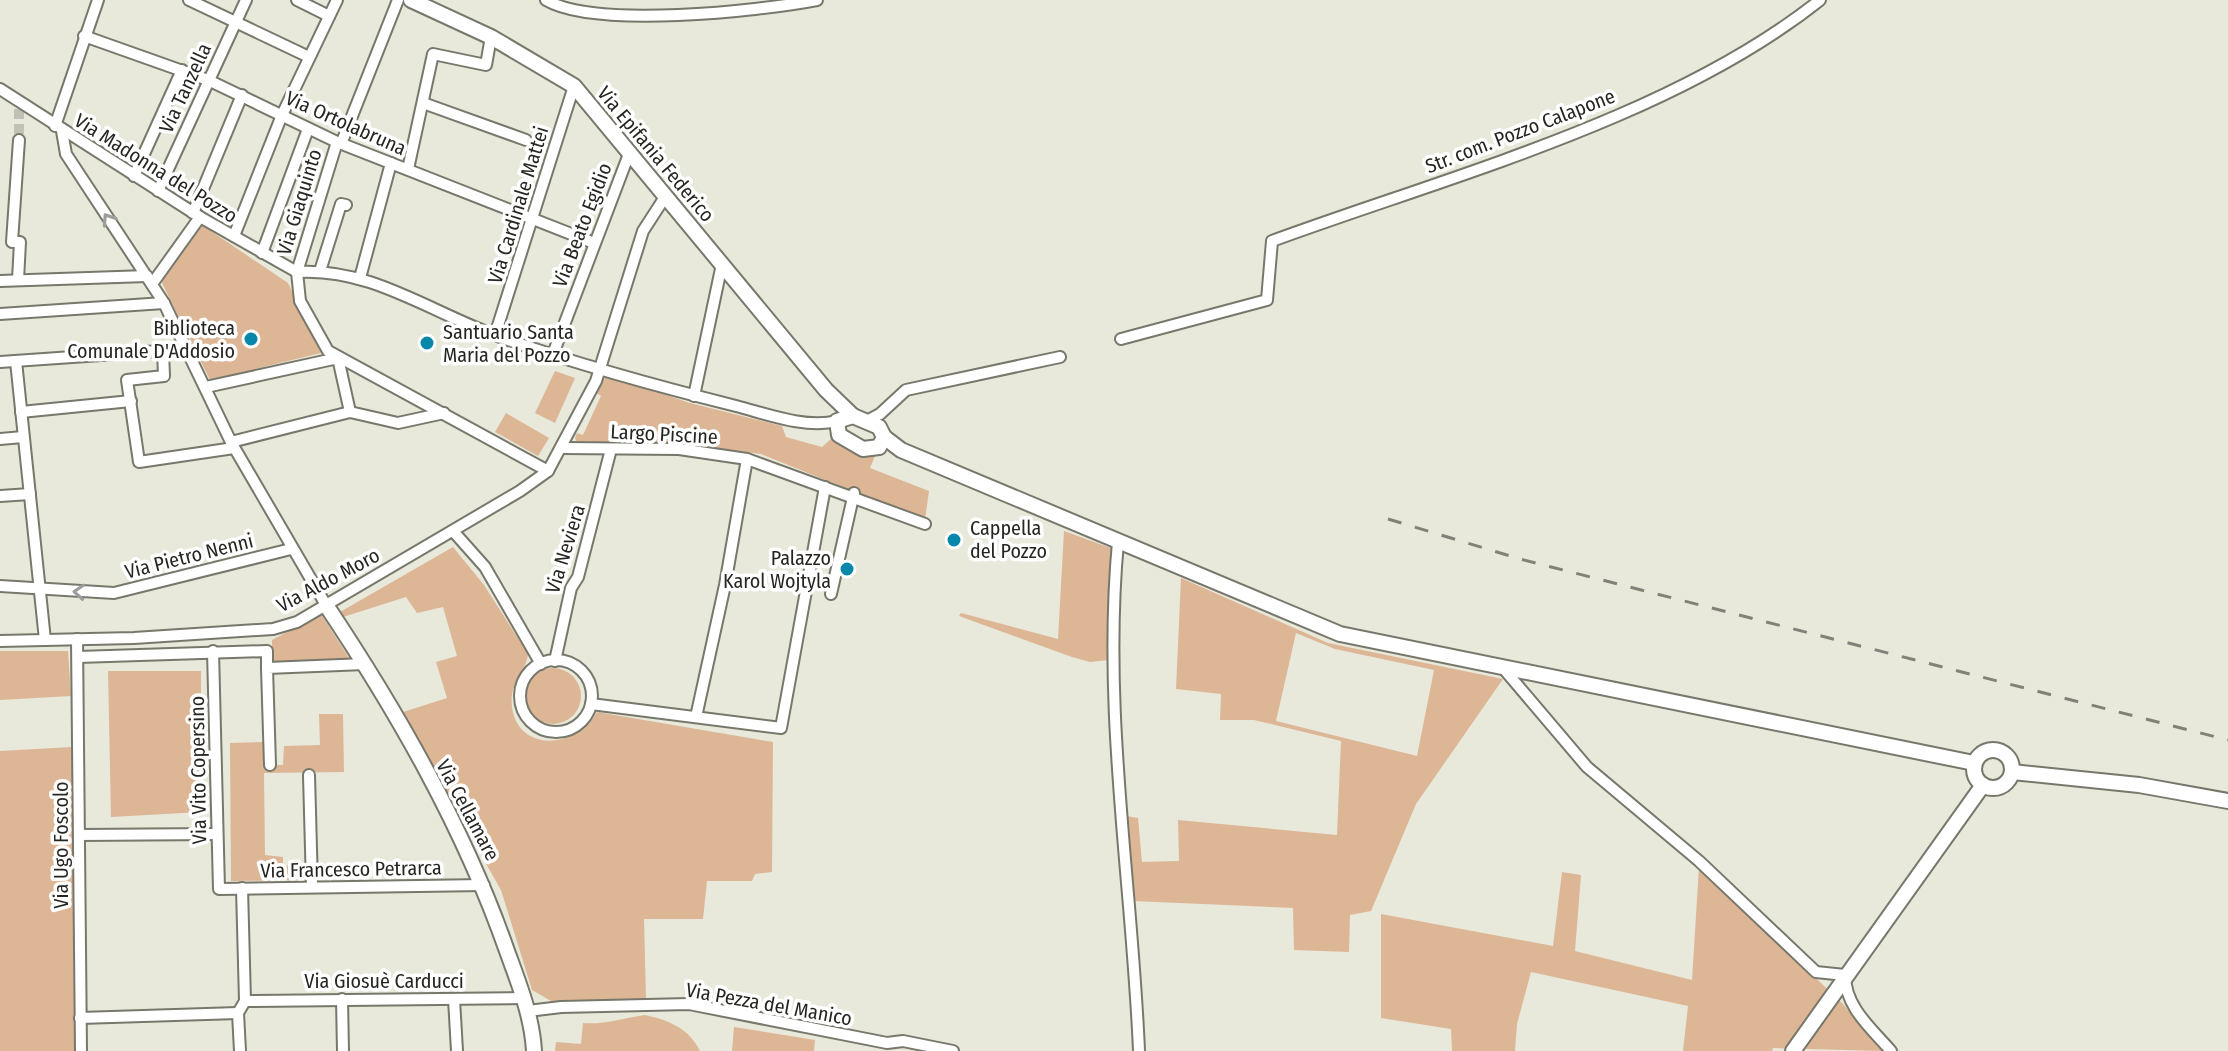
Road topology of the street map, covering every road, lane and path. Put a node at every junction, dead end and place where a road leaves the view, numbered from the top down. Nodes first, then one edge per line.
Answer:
1 (98, 0) edge
2 (189, 0) edge
3 (246, 0) edge
4 (297, 0) edge
5 (337, 0) edge
6 (398, 0) edge
7 (411, 0) edge
8 (546, 0) edge
9 (817, 0) edge
10 (1820, 0) edge
11 (329, 16) junction
12 (235, 22) junction
13 (84, 36) junction
14 (491, 37) junction
15 (309, 57) junction
16 (182, 70) junction
17 (208, 80) junction
18 (574, 86) junction
19 (0, 89) edge
20 (242, 95) junction
21 (423, 103) junction
22 (282, 115) junction
23 (58, 128) junction
24 (308, 129) junction
25 (19, 140) tunnel mouth
26 (526, 140) dead end
27 (339, 143) junction
28 (629, 154) junction
29 (391, 163) junction
30 (408, 169) junction
31 (134, 176) junction
32 (158, 191) junction
33 (665, 197) junction
34 (346, 205) dead end
35 (196, 215) junction
36 (534, 220) junction
37 (234, 236) junction
38 (594, 243) junction
39 (262, 253) junction
40 (722, 264) junction
41 (320, 271) junction
42 (297, 272) junction
43 (360, 278) junction
44 (18, 280) junction
45 (150, 280) junction
46 (0, 281) edge
47 (164, 303) junction
48 (0, 314) edge
49 (495, 335) junction
50 (1121, 339) dead end
51 (188, 349) junction
52 (163, 351) junction
53 (553, 354) junction
54 (1060, 357) dead end
55 (338, 358) junction
56 (16, 361) junction
57 (0, 362) edge
58 (601, 369) junction
59 (206, 387) junction
60 (694, 396) junction
61 (131, 401) junction
62 (893, 402) junction
63 (21, 412) junction
64 (350, 412) junction
65 (444, 413) junction
66 (867, 421) junction
67 (842, 423) junction
68 (23, 437) junction
69 (0, 439) edge
70 (881, 439) junction
71 (233, 445) junction
72 (562, 448) junction
73 (611, 449) junction
74 (747, 459) junction
75 (548, 471) junction
76 (825, 487) junction
77 (30, 494) junction
78 (854, 494) junction
79 (0, 496) edge
80 (925, 524) dead end
81 (453, 531) junction
82 (1118, 542) junction
83 (291, 549) junction
84 (0, 586) edge
85 (41, 589) junction
86 (831, 594) dead end
87 (326, 605) junction
88 (77, 639) junction
89 (45, 640) junction
90 (0, 641) edge
91 (213, 651) junction
92 (78, 657) junction
93 (555, 661) junction
94 (365, 664) junction
95 (541, 664) junction
96 (267, 668) junction
97 (1503, 668) junction
98 (591, 704) junction
99 (696, 717) junction
100 (1974, 763) junction
101 (270, 765) dead end
102 (2012, 772) junction
103 (309, 775) dead end
104 (1983, 785) junction
105 (2228, 801) edge
106 (217, 834) junction
107 (79, 835) junction
108 (484, 885) junction
109 (312, 886) junction
110 (242, 888) junction
111 (219, 889) joint
112 (1845, 975) junction
113 (342, 999) junction
114 (454, 999) junction
115 (245, 1001) junction
116 (526, 1005) junction
117 (1852, 1006) junction
118 (1823, 1007) junction
119 (238, 1013) junction
120 (80, 1018) junction
121 (81, 1051) edge
122 (240, 1051) edge
123 (343, 1051) edge
124 (457, 1051) edge
125 (534, 1051) edge
126 (953, 1051) edge
127 (1139, 1051) edge
128 (1793, 1051) edge
129 (1891, 1051) edge

1 - 13 street
2 - 12 street
3 - 12 street, Via Tanzella
4 - 11 street
5 - 11 street
6 - 27 street, Via Giaquinto
7 - 14 main road, Via Epifania Federico
8 - 9 street
10 - 50 street, Str. com. Pozzo Calapone
11 - 15 street
12 - 15 street
12 - 17 street, Via Tanzella
13 - 16 street, Via Ortolabruna
13 - 23 street
14 - 18 main road, Via Epifania Federico
14 - 21 street
15 - 22 street
16 - 17 street, Via Ortolabruna
16 - 31 street
17 - 20 street, Via Ortolabruna
17 - 32 street, Via Tanzella
18 - 28 main road, Via Epifania Federico
18 - 36 street, Via Cardinale Mattei
19 - 23 street, Via Madonna del Pozzo
20 - 22 street, Via Ortolabruna
20 - 35 street
21 - 26 street
21 - 30 street
22 - 24 street, Via Ortolabruna
22 - 37 street
23 - 31 street, Via Madonna del Pozzo
45 -> 23 street
24 - 27 street, Via Ortolabruna
24 - 39 street
25 - 44 street
27 - 29 street, Via Ortolabruna
27 - 42 street, Via Giaquinto
28 - 33 main road, Via Epifania Federico
28 - 38 street, Via Beato Egidio
29 - 30 street, Via Ortolabruna
29 - 43 street
30 - 36 street, Via Ortolabruna
31 - 32 street, Via Madonna del Pozzo
32 - 35 street, Via Madonna del Pozzo
33 - 40 main road, Via Epifania Federico
33 - 58 street, Via Aldo Moro
34 - 41 street
35 - 37 street, Via Madonna del Pozzo
35 - 45 street
36 - 38 street, Via Ortolabruna
36 - 49 street, Via Cardinale Mattei
37 - 39 street, Via Madonna del Pozzo
38 - 53 street, Via Beato Egidio
39 - 42 street, Via Madonna del Pozzo
40 - 60 street
40 - 67 main road, Via Epifania Federico
41 - 42 street
41 - 43 street
42 - 55 street
43 - 49 street
44 - 45 street
44 - 46 street
45 - 47 street
47 - 48 street
47 - 51 street
49 - 53 street
51 - 52 street
51 - 59 street
52 - 56 street
52 - 61 street
53 - 58 street
54 - 62 street
55 - 59 street
55 - 64 street
55 - 65 street
56 - 57 street
56 - 63 street
58 - 60 street
58 - 72 street, Via Aldo Moro
59 - 71 street
60 - 67 street
61 - 63 street
61 - 71 street
62 - 66 street
62 - 70 street
63 - 68 street
64 - 65 street
64 - 71 street
65 - 75 street
66 - 67 main road
66 - 70 main road
67 - 70 main road
68 - 69 street
68 - 77 street
70 - 82 main road
71 - 83 street
72 - 73 street, Largo Piscine
72 - 75 street, Via Aldo Moro
73 - 74 street, Largo Piscine
73 - 93 street, Via Neviera
74 - 76 street, Largo Piscine
74 - 99 street
75 - 81 street, Via Aldo Moro
76 - 78 street, Largo Piscine
76 - 99 street
77 - 79 street
77 - 85 street
78 - 80 street, Largo Piscine
78 - 86 street
81 - 87 street, Via Aldo Moro
81 - 95 street
82 - 97 main road
82 - 127 street
83 -> 85 street, Via Pietro Nenni
83 - 87 street
84 - 85 street, Via Pietro Nenni
85 - 89 street
87 - 88 street, Via Aldo Moro
87 - 94 main road, Via Cellamare
88 - 89 street, Via Aldo Moro
88 - 92 street, Via Ugo Foscolo
89 - 90 street, Via Aldo Moro
91 - 92 street
91 - 96 street
91 - 106 street, Via Vito Copersino
92 - 107 street, Via Ugo Foscolo
93 - 95 street
93 - 98 street
94 - 96 street
94 - 108 main road, Via Cellamare
95 - 98 street
96 - 101 street
97 - 100 main road
97 - 112 street
98 - 99 street
100 - 102 main road
100 - 104 main road
102 - 104 main road
102 - 105 main road
103 - 109 street
104 - 112 main road
106 - 107 street
106 - 111 street, Via Vito Copersino
107 - 120 street, Via Ugo Foscolo
108 - 109 street, Via Francesco Petrarca
108 - 116 main road, Via Cellamare
109 - 110 street, Via Francesco Petrarca
110 - 111 street, Via Francesco Petrarca
110 - 115 street
112 - 117 street
112 - 118 main road
113 - 114 street, Via Giosuè Carducci
113 - 115 street, Via Giosuè Carducci
113 - 123 street
114 - 116 street, Via Giosuè Carducci
114 - 124 street
115 - 119 street
116 - 125 main road, Via Cellamare
116 - 126 street, Via Pezza del Manico
117 - 118 street
117 - 129 street
118 - 128 main road
119 - 120 street
119 - 122 street
120 - 121 street, Via Ugo Foscolo

